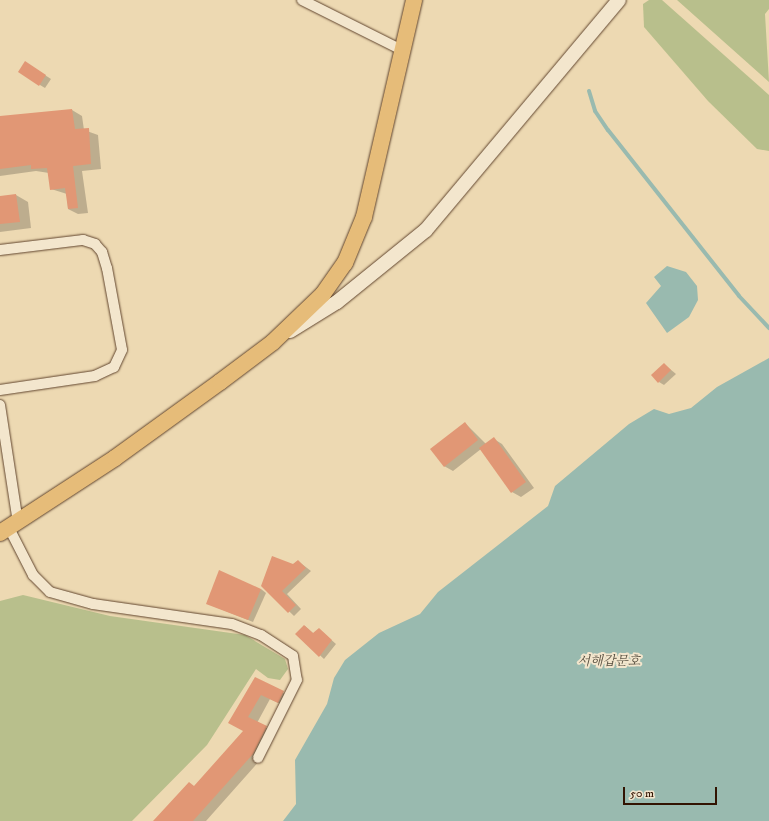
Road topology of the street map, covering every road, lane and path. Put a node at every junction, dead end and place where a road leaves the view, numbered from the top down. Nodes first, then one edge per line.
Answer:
1 (302, 0) edge
2 (414, 0) edge
3 (619, 0) edge
4 (402, 50) junction
5 (0, 250) edge
6 (273, 342) junction
7 (0, 390) edge
8 (0, 405) edge
9 (9, 528) edge
10 (258, 758) dead end

1 - 4 street
2 - 4 main road
3 - 6 main road
4 - 6 main road
5 - 7 street
6 - 9 main road
8 - 9 street
9 - 10 street

